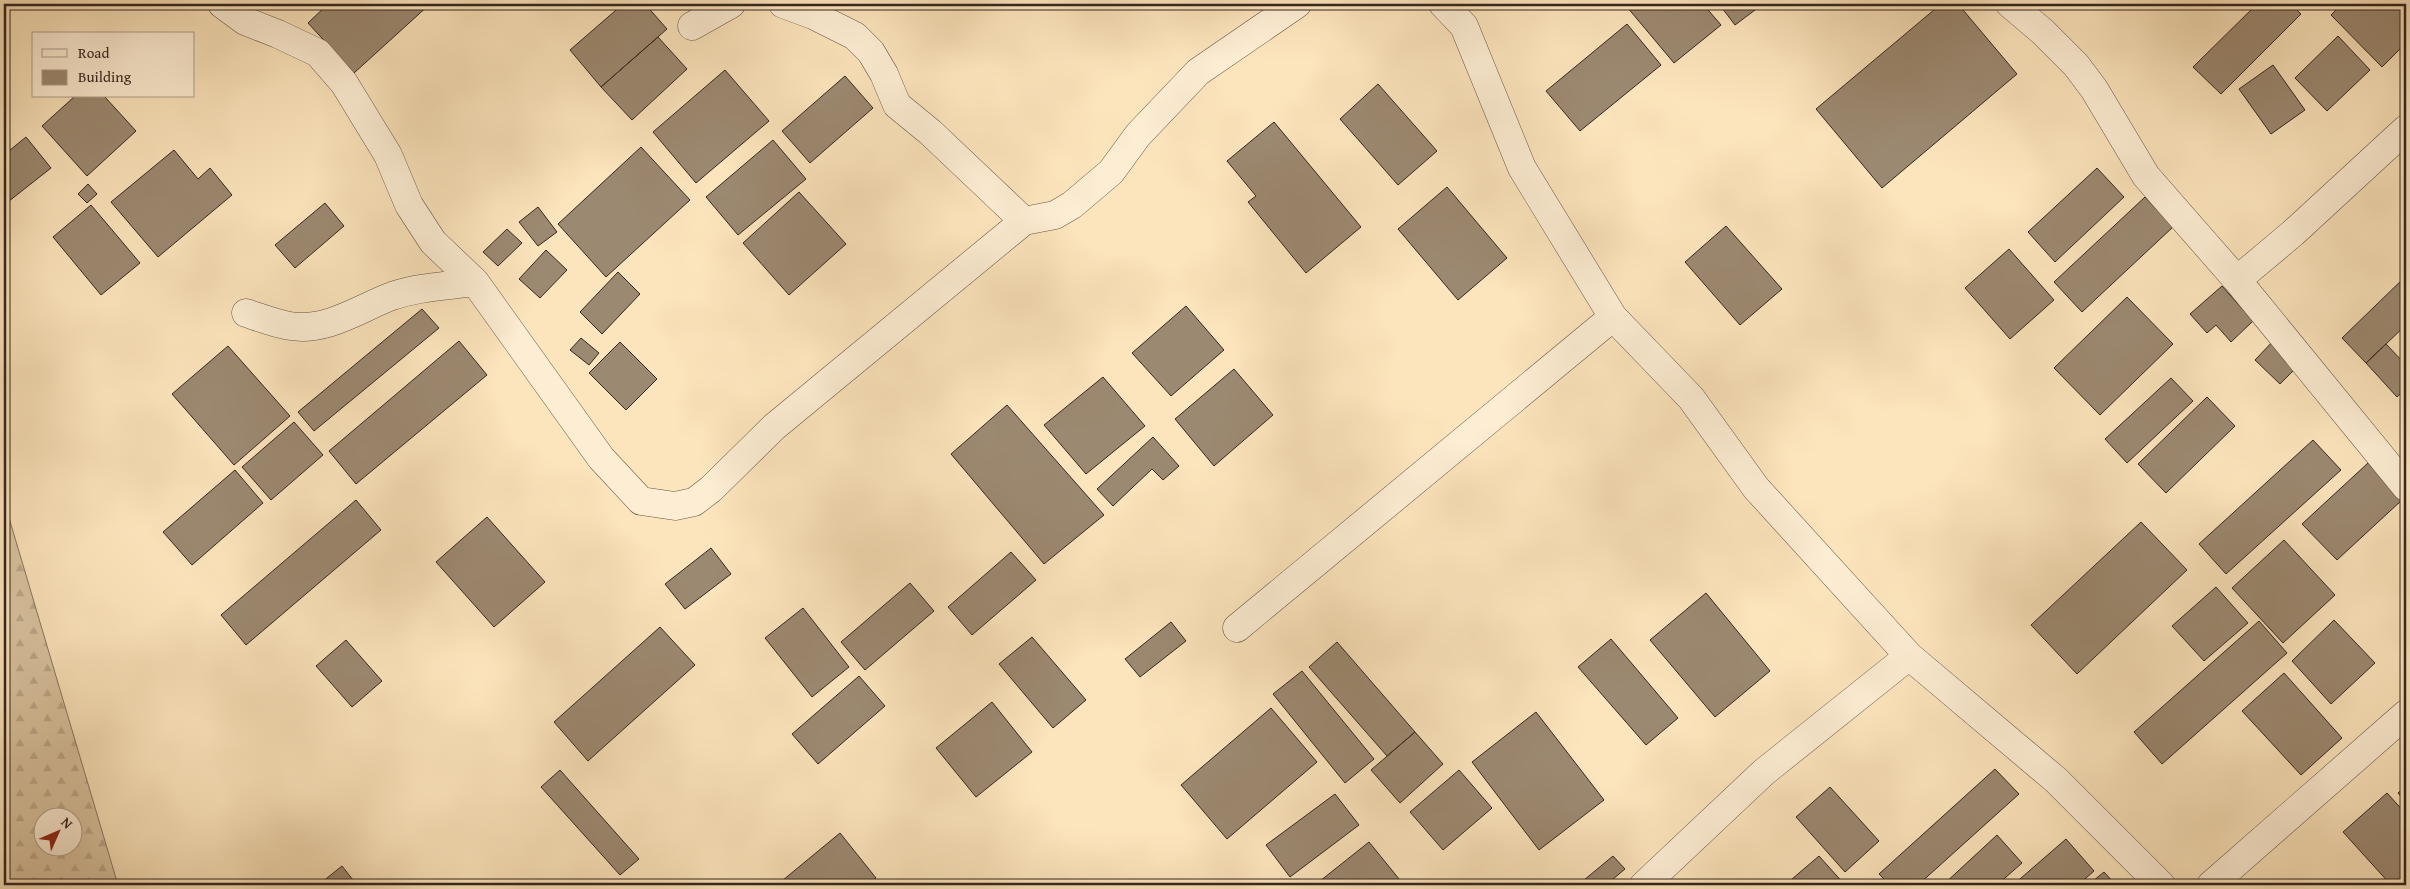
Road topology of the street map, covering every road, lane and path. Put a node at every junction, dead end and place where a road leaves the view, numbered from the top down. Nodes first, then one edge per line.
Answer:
1 (222, 4) edge
2 (731, 4) edge
3 (783, 4) edge
4 (1297, 4) edge
5 (1444, 4) edge
6 (2010, 4) edge
7 (692, 26) dead end
8 (2406, 129) edge
9 (1024, 221) junction
10 (2237, 280) junction
11 (474, 282) junction
12 (246, 314) dead end
13 (1613, 317) junction
14 (2406, 487) edge
15 (1236, 628) dead end
16 (1909, 656) junction
17 (2406, 714) edge
18 (1644, 885) edge
19 (2161, 885) edge
20 (2211, 885) edge

1 - 11 street
2 - 7 street
3 - 9 street
4 - 9 street
5 - 13 street
6 - 10 street
8 - 10 street
9 - 11 street
10 - 14 street
11 - 12 street
13 - 15 street
13 - 16 street
16 - 18 street
16 - 19 street
17 - 20 street

